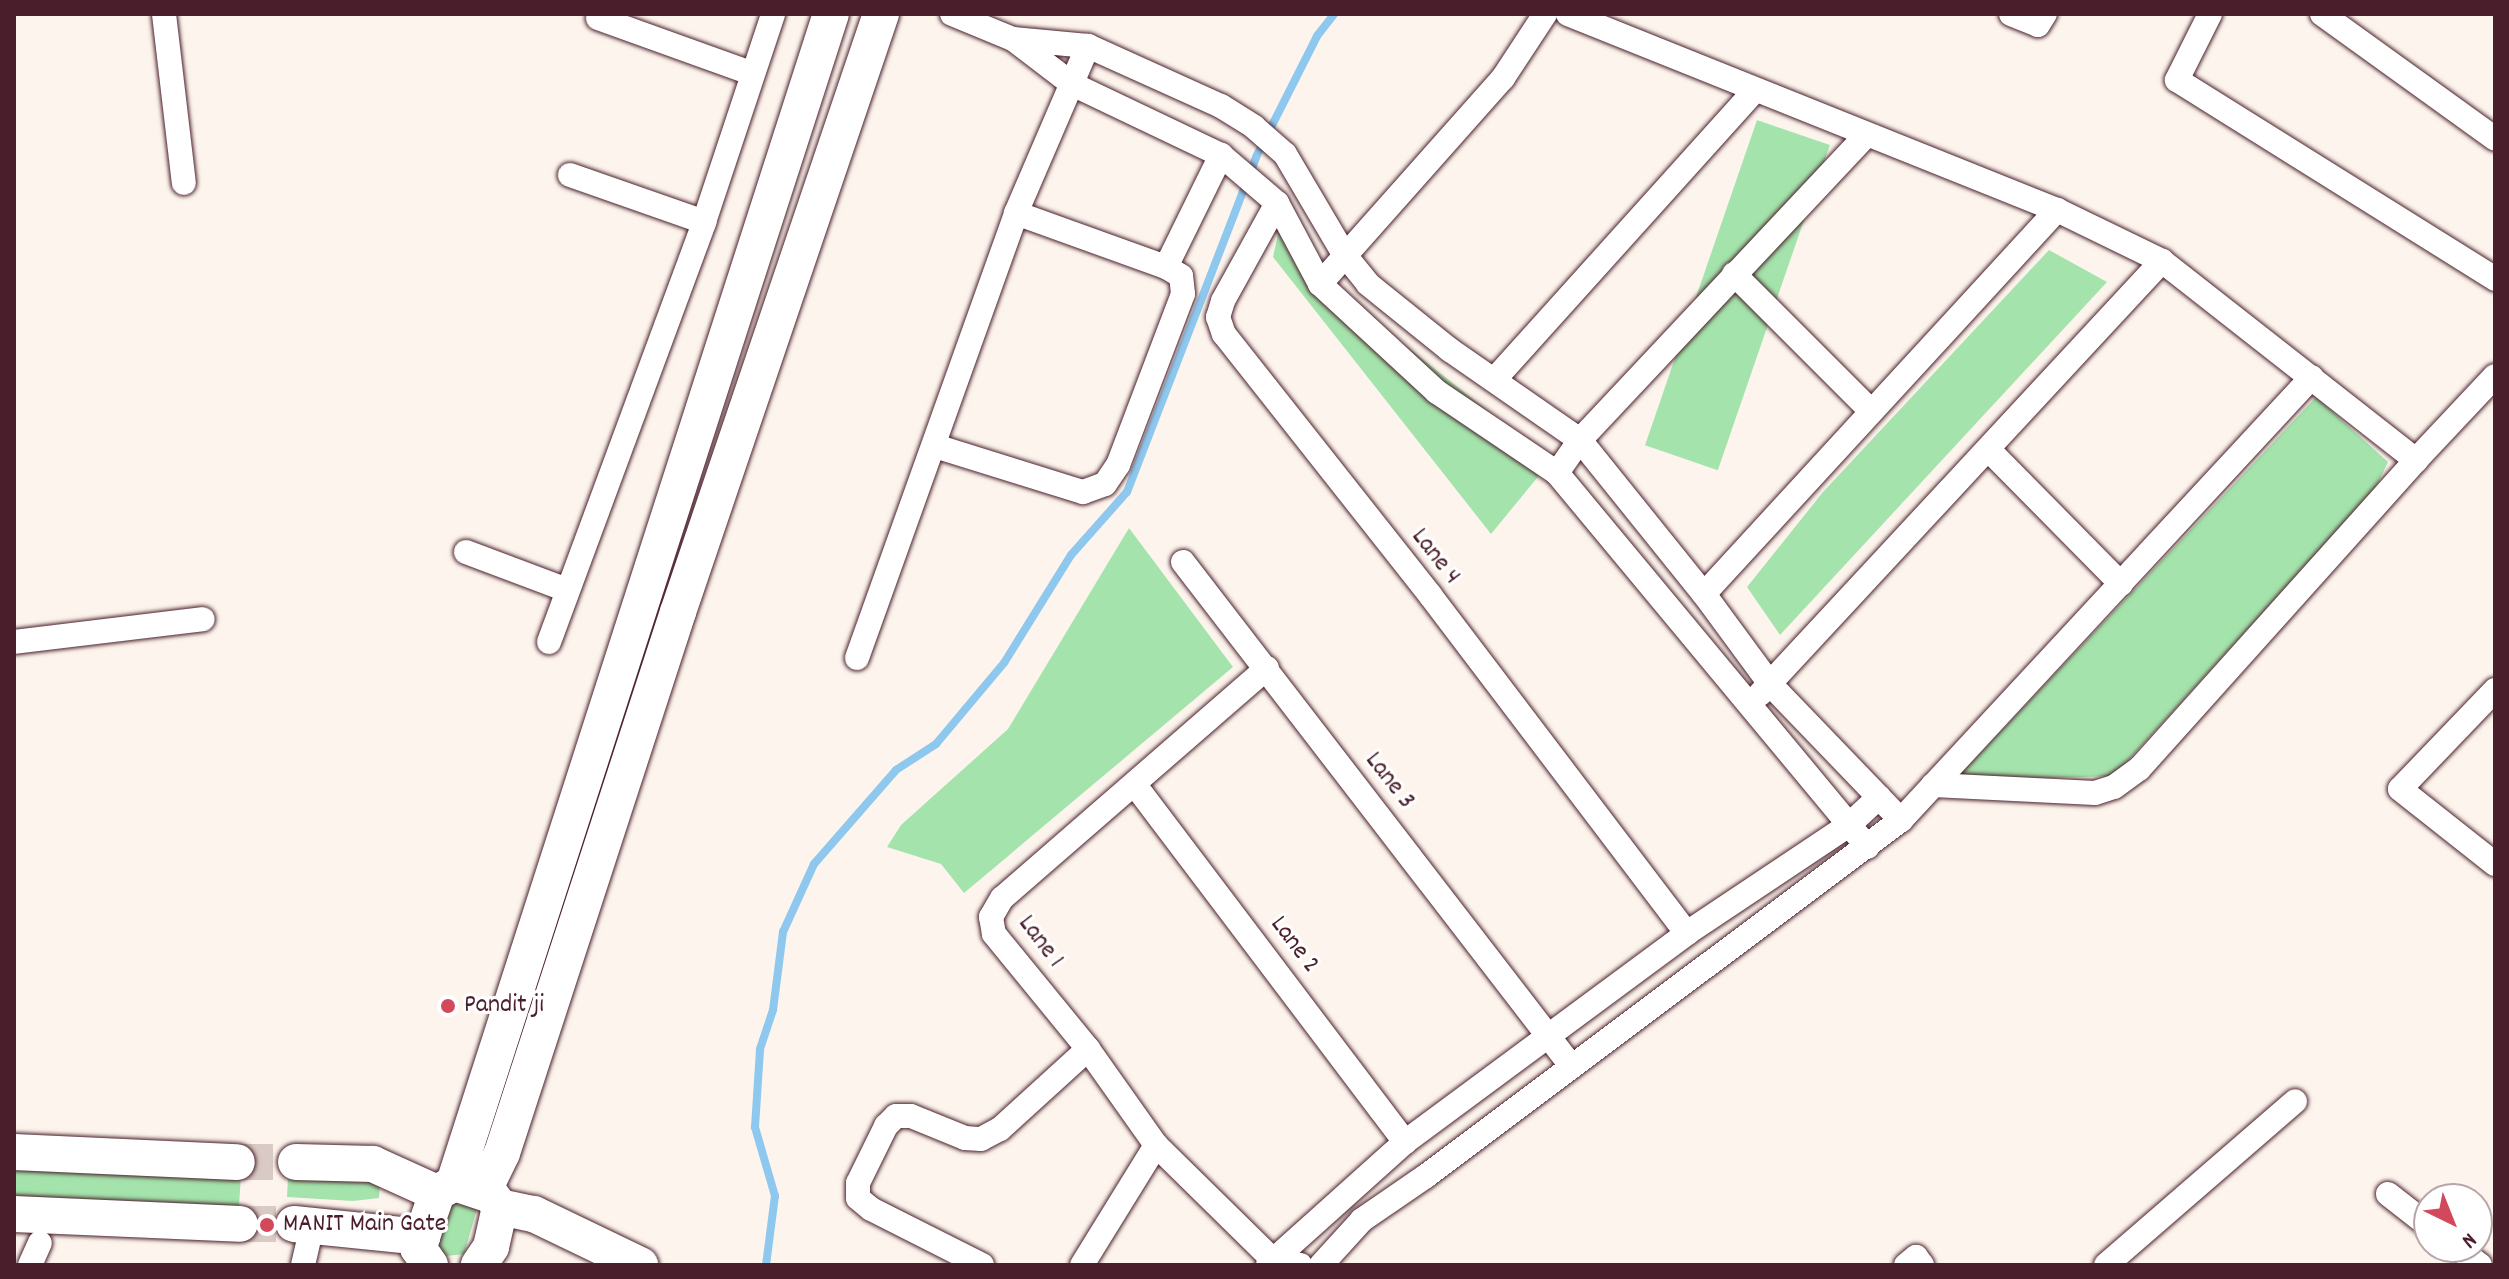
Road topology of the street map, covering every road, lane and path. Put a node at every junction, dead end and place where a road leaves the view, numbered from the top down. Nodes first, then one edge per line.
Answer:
1 (164, 14) edge
2 (773, 14) edge
3 (831, 14) edge
4 (881, 14) edge
5 (952, 14) edge
6 (1545, 14) edge
7 (1568, 14) edge
8 (2011, 14) edge
9 (2045, 14) edge
10 (2210, 14) edge
11 (2322, 14) edge
12 (598, 18) dead end
13 (1013, 39) junction
14 (1088, 46) junction
15 (751, 73) junction
16 (1072, 84) junction
17 (1754, 91) junction
18 (1866, 135) junction
19 (2495, 139) edge
20 (1226, 159) junction
21 (570, 175) dead end
22 (184, 183) dead end
23 (1269, 196) junction
24 (2057, 210) junction
25 (1016, 213) junction
26 (704, 222) junction
27 (1344, 254) junction
28 (2162, 261) junction
29 (1166, 267) junction
30 (1734, 274) junction
31 (2495, 279) edge
32 (1320, 284) junction
33 (2495, 376) edge
34 (2312, 377) junction
35 (1494, 380) junction
36 (1870, 410) junction
37 (1580, 440) junction
38 (935, 446) junction
39 (1989, 450) junction
40 (2416, 460) junction
41 (1557, 473) junction
42 (466, 552) dead end
43 (1183, 562) dead end
44 (2121, 584) junction
45 (567, 590) junction
46 (1704, 594) junction
47 (203, 619) dead end
48 (14, 642) edge
49 (549, 642) dead end
50 (857, 658) dead end
51 (1267, 668) junction
52 (1770, 684) junction
53 (2495, 690) edge
54 (1750, 704) junction
55 (1135, 785) junction
56 (1933, 785) junction
57 (1879, 797) junction
58 (1901, 820) junction
59 (1849, 825) junction
60 (1868, 847) junction
61 (2495, 864) edge
62 (1687, 933) junction
63 (1549, 1036) junction
64 (1088, 1049) junction
65 (1572, 1067) junction
66 (2295, 1101) dead end
67 (1405, 1142) junction
68 (1156, 1145) junction
69 (14, 1152) edge
70 (237, 1162) tunnel mouth
71 (296, 1162) tunnel mouth
72 (469, 1194) junction
73 (2388, 1194) dead end
74 (14, 1214) edge
75 (2413, 1214) edge
76 (240, 1224) tunnel mouth
77 (303, 1225) joint
78 (40, 1243) dead end
79 (425, 1257) edge
80 (1270, 1262) edge
81 (30, 1265) edge
82 (303, 1265) edge
83 (479, 1265) edge
84 (640, 1265) edge
85 (982, 1265) edge
86 (1082, 1265) edge
87 (1300, 1265) edge
88 (1321, 1265) edge
89 (1906, 1265) edge
90 (1922, 1265) edge
91 (2106, 1265) edge

1 - 22 street
2 - 15 street
3 - 72 main road
4 - 72 main road
5 - 13 street
6 - 27 street
7 - 17 street
8 - 9 street
10 - 31 street
11 - 19 street
12 - 15 street
13 - 14 street
13 - 16 street
14 - 16 street
14 - 27 street
15 - 26 street
16 - 20 street
16 - 25 street
17 - 18 street
17 - 35 street
18 - 24 street
18 - 30 street
20 - 23 street
20 - 29 street
21 - 26 street
23 - 32 street
23 - 62 street, Lane 4
24 - 28 street
24 - 36 street
25 - 29 street
25 - 38 street
26 - 45 street
27 - 32 street
27 - 35 street
28 - 34 street
28 - 39 street
29 - 38 street
30 - 36 street
30 - 37 street
32 - 41 street
33 - 40 street
34 - 40 street
34 - 44 street
35 - 37 street
36 - 46 street
37 - 41 street
37 - 46 street
38 - 50 street
39 - 44 street
39 - 52 street
40 - 56 street
41 - 54 street
42 - 45 street
43 - 51 street, Lane 3
44 - 56 street
45 - 49 street
46 - 52 street
47 - 48 street
51 - 55 street, Lane 1
51 - 63 street, Lane 3
52 - 54 street
52 - 57 street
53 - 61 street
54 - 59 street
55 - 64 street, Lane 1
55 - 67 street, Lane 2
56 - 58 street
57 - 58 street
57 - 59 street
58 - 60 street
59 - 60 street
59 - 62 street
60 - 65 street
62 - 63 street
63 - 65 street, Lane 3
63 - 67 street
64 - 68 street, Lane 1
64 - 85 street
65 - 88 street
66 - 91 street
67 - 80 street
68 - 80 street, Lane 1
68 - 86 street
69 - 70 main road
71 - 72 main road
72 - 79 main road
72 - 83 main road
72 - 84 main road
73 - 75 street
74 - 76 main road
77 - 79 main road
77 - 82 street
78 - 81 street
80 - 87 street
89 - 90 street

